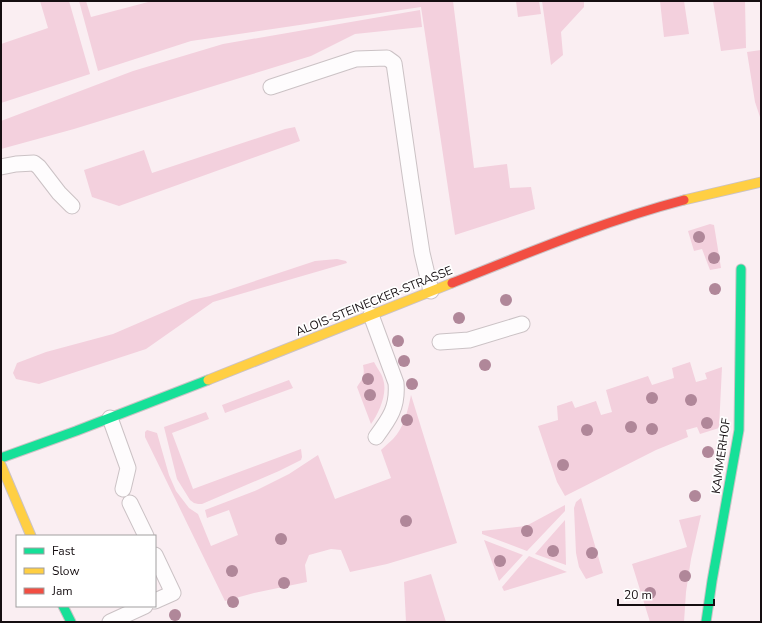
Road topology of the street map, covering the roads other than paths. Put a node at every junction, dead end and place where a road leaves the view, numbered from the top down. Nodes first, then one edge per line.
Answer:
1 (271, 87) dead end
2 (1, 167) edge
3 (761, 182) edge
4 (72, 206) dead end
5 (741, 269) dead end
6 (431, 291) junction
7 (371, 315) junction
8 (522, 324) dead end
9 (440, 342) dead end
10 (110, 418) junction
11 (376, 437) dead end
12 (1, 458) edge
13 (1, 465) edge
14 (123, 489) dead end
15 (130, 503) dead end
16 (31, 535) edge
17 (146, 535) edge
18 (156, 557) edge
19 (156, 601) edge
20 (64, 607) edge
21 (143, 607) edge
22 (71, 622) edge
23 (110, 622) edge
24 (706, 622) edge

1 - 6 lane
2 - 4 lane
3 - 6 main road, ALOIS-STEINECKER-STRASSE
5 - 24 main road, KAMMERHOF
6 - 7 main road, ALOIS-STEINECKER-STRASSE
7 - 10 main road, ALOIS-STEINECKER-STRASSE
7 - 11 lane
8 - 9 lane
10 - 12 main road, ALOIS-STEINECKER-STRASSE
10 - 14 lane
13 - 16 main road
15 - 17 lane
18 - 19 lane
20 - 22 main road
21 - 23 lane

